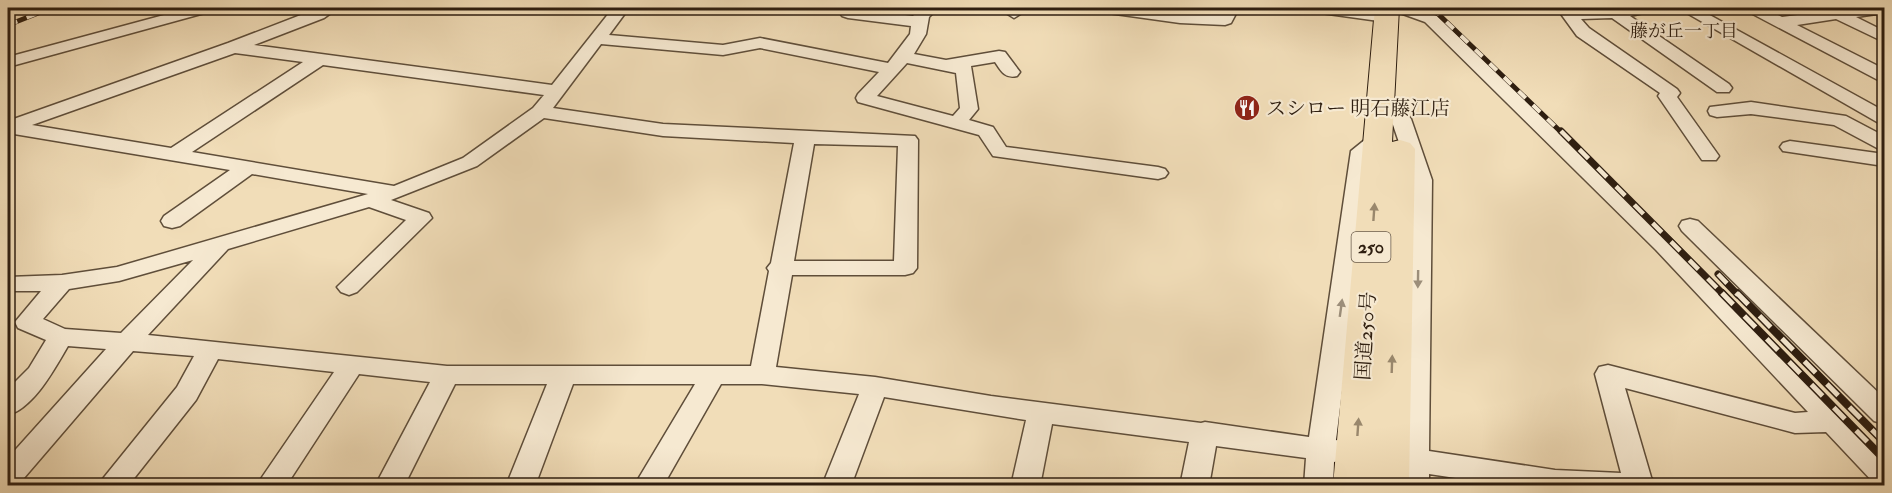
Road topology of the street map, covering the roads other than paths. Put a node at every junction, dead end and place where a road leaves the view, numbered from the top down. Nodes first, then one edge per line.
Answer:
1 (206, 8) edge
2 (330, 8) edge
3 (621, 8) edge
4 (930, 8) edge
5 (1108, 8) edge
6 (1231, 8) edge
7 (1321, 8) edge
8 (1647, 8) edge
9 (1686, 8) edge
10 (1753, 8) edge
11 (1884, 8) edge
12 (1396, 11) edge
13 (1565, 11) edge
14 (1616, 13) junction
15 (849, 14) dead end
16 (1838, 14) junction
17 (920, 22) junction
18 (1780, 22) junction
19 (1884, 37) edge
20 (597, 39) junction
21 (234, 47) junction
22 (320, 59) junction
23 (8, 62) edge
24 (897, 63) junction
25 (947, 65) junction
26 (1011, 72) dead end
27 (1884, 76) edge
28 (1724, 88) dead end
29 (556, 91) junction
30 (1717, 111) dead end
31 (540, 112) junction
32 (1884, 118) edge
33 (957, 123) junction
34 (8, 127) edge
35 (1390, 128) junction
36 (805, 138) junction
37 (1883, 146) edge
38 (1790, 147) dead end
39 (173, 156) junction
40 (1709, 156) dead end
41 (247, 168) junction
42 (1158, 173) dead end
43 (397, 192) junction
44 (370, 200) junction
45 (172, 221) dead end
46 (1690, 226) dead end
47 (221, 244) junction
48 (779, 268) junction
49 (62, 283) junction
50 (8, 284) edge
51 (349, 287) dead end
52 (61, 337) junction
53 (127, 342) junction
54 (210, 349) junction
55 (353, 364) junction
56 (564, 374) junction
57 (714, 374) junction
58 (447, 375) junction
59 (762, 375) junction
60 (875, 386) junction
61 (8, 405) edge
62 (1041, 412) junction
63 (1884, 414) edge
64 (1833, 420) junction
65 (1205, 432) junction
66 (1328, 450) junction
67 (1406, 473) edge
68 (1884, 475) edge
69 (8, 477) edge
70 (1556, 483) edge
71 (1640, 485) edge
72 (111, 486) edge
73 (270, 486) edge
74 (389, 486) edge
75 (520, 486) edge
76 (648, 486) edge
77 (836, 486) edge
78 (1025, 486) edge
79 (1194, 486) edge
80 (1318, 486) edge
81 (1354, 486) edge

1 - 23 street
2 - 21 street
3 - 20 street
4 - 17 street
5 - 6 street
7 - 12 street
8 - 14 street
9 - 32 street
10 - 18 street
11 - 16 street
12 - 35 highway, 国道250号 / 250
12 - 64 street
13 - 14 street
13 - 40 street
14 - 28 street
15 - 17 street
16 - 18 street
16 - 19 street
17 - 24 street
18 - 27 street
20 - 24 street
20 - 29 street
21 - 22 street
21 - 34 street
22 - 29 street
22 - 39 street
24 - 25 street
24 - 33 street
25 - 26 street
25 - 33 street
29 - 31 street
30 - 37 street
31 - 36 street
31 - 43 street
33 - 42 street
34 - 39 street
66 -> 35 street
35 - 67 highway, 国道250号 / 250
81 -> 35 highway, 国道250号 / 250
36 - 48 street
36 - 48 street
37 - 38 street
39 - 41 street
41 - 43 street
41 - 45 street
43 - 44 street
44 - 47 street
44 - 51 street
46 - 63 street
47 - 49 street
47 - 53 street
48 - 59 street
49 - 50 street
49 - 52 street
52 - 53 street
52 - 61 street
53 - 54 street
53 - 69 street
54 - 55 street
54 - 72 street
55 - 58 street
55 - 73 street
56 - 57 street
56 - 58 street
56 - 75 street
57 - 59 street
57 - 76 street
58 - 74 street
59 - 60 street
60 - 62 street
60 - 77 street
62 - 65 street
62 - 78 street
64 - 68 street
64 - 71 street
65 - 66 street
65 - 79 street
66 - 80 street
67 - 70 street
70 - 71 street

